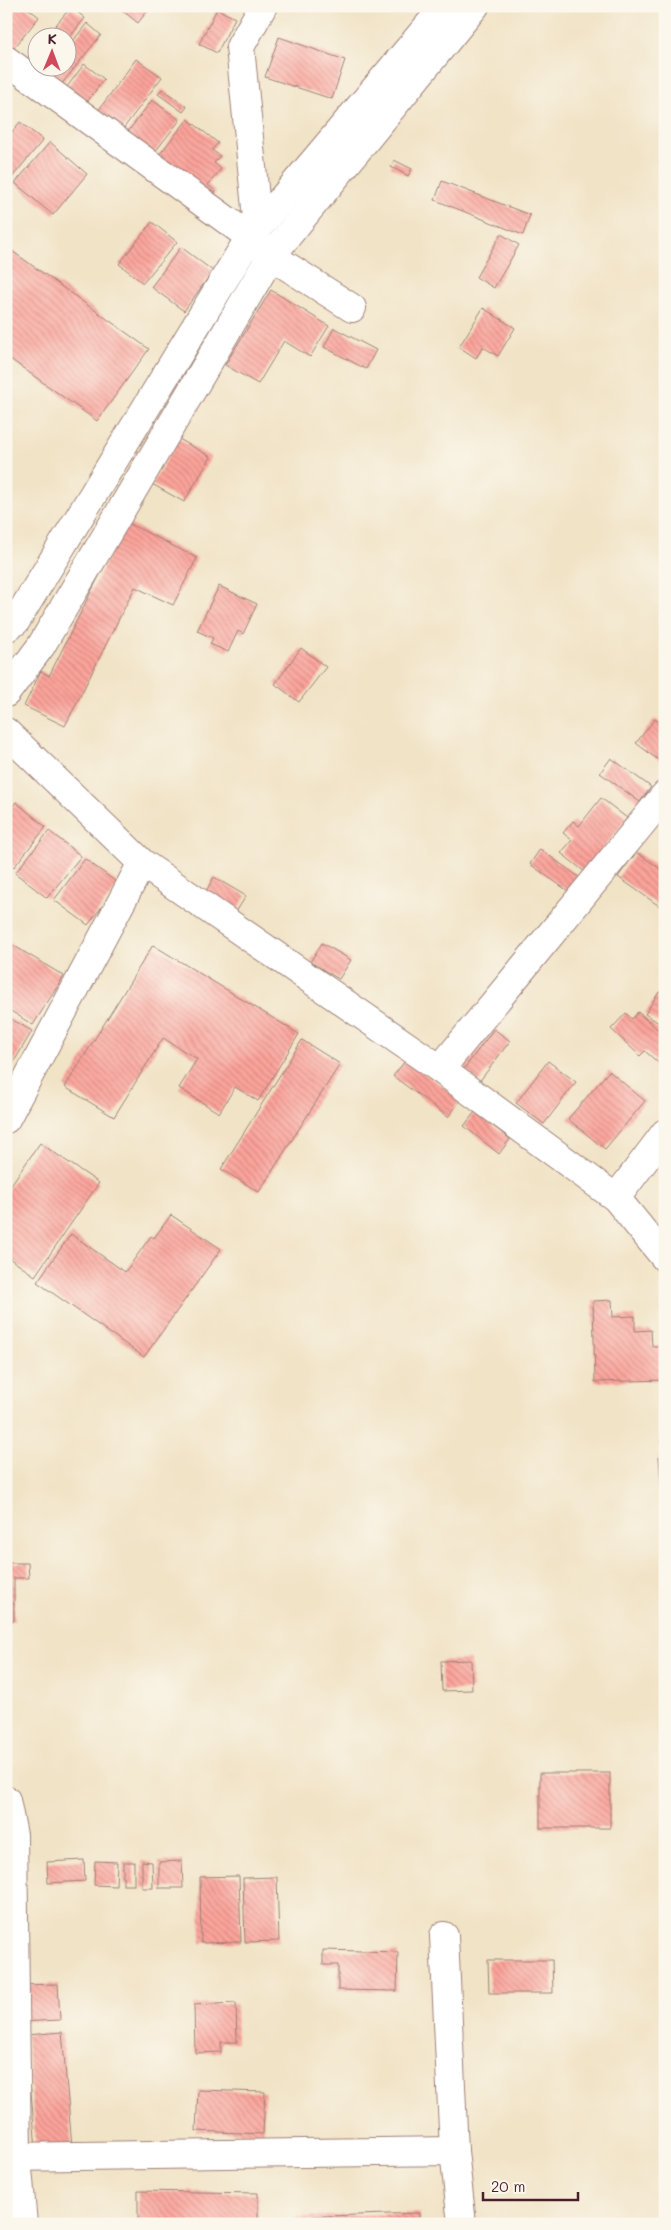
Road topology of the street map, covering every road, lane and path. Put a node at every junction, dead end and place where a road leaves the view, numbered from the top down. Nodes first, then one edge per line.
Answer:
1 (263, 6) edge
2 (445, 6) edge
3 (475, 6) edge
4 (6, 60) edge
5 (254, 233) junction
6 (271, 256) junction
7 (352, 308) dead end
8 (6, 628) edge
9 (6, 693) edge
10 (6, 732) edge
11 (665, 795) edge
12 (142, 863) junction
13 (440, 1069) junction
14 (6, 1119) edge
15 (665, 1134) edge
16 (616, 1198) junction
17 (665, 1258) edge
18 (6, 1800) edge
19 (444, 1936) dead end
20 (454, 2151) junction
21 (12, 2158) edge
22 (23, 2224) edge
23 (462, 2224) edge

1 - 5 street
2 - 5 street
3 - 6 street
4 - 5 street
5 - 6 street
5 - 8 street
6 - 7 street
6 - 9 street
10 - 12 street
11 - 13 street
12 - 13 street
12 - 14 street
13 - 16 street
15 - 16 street
16 - 17 street
18 - 21 street
19 - 20 street
20 - 21 street
20 - 23 street
21 - 22 street

